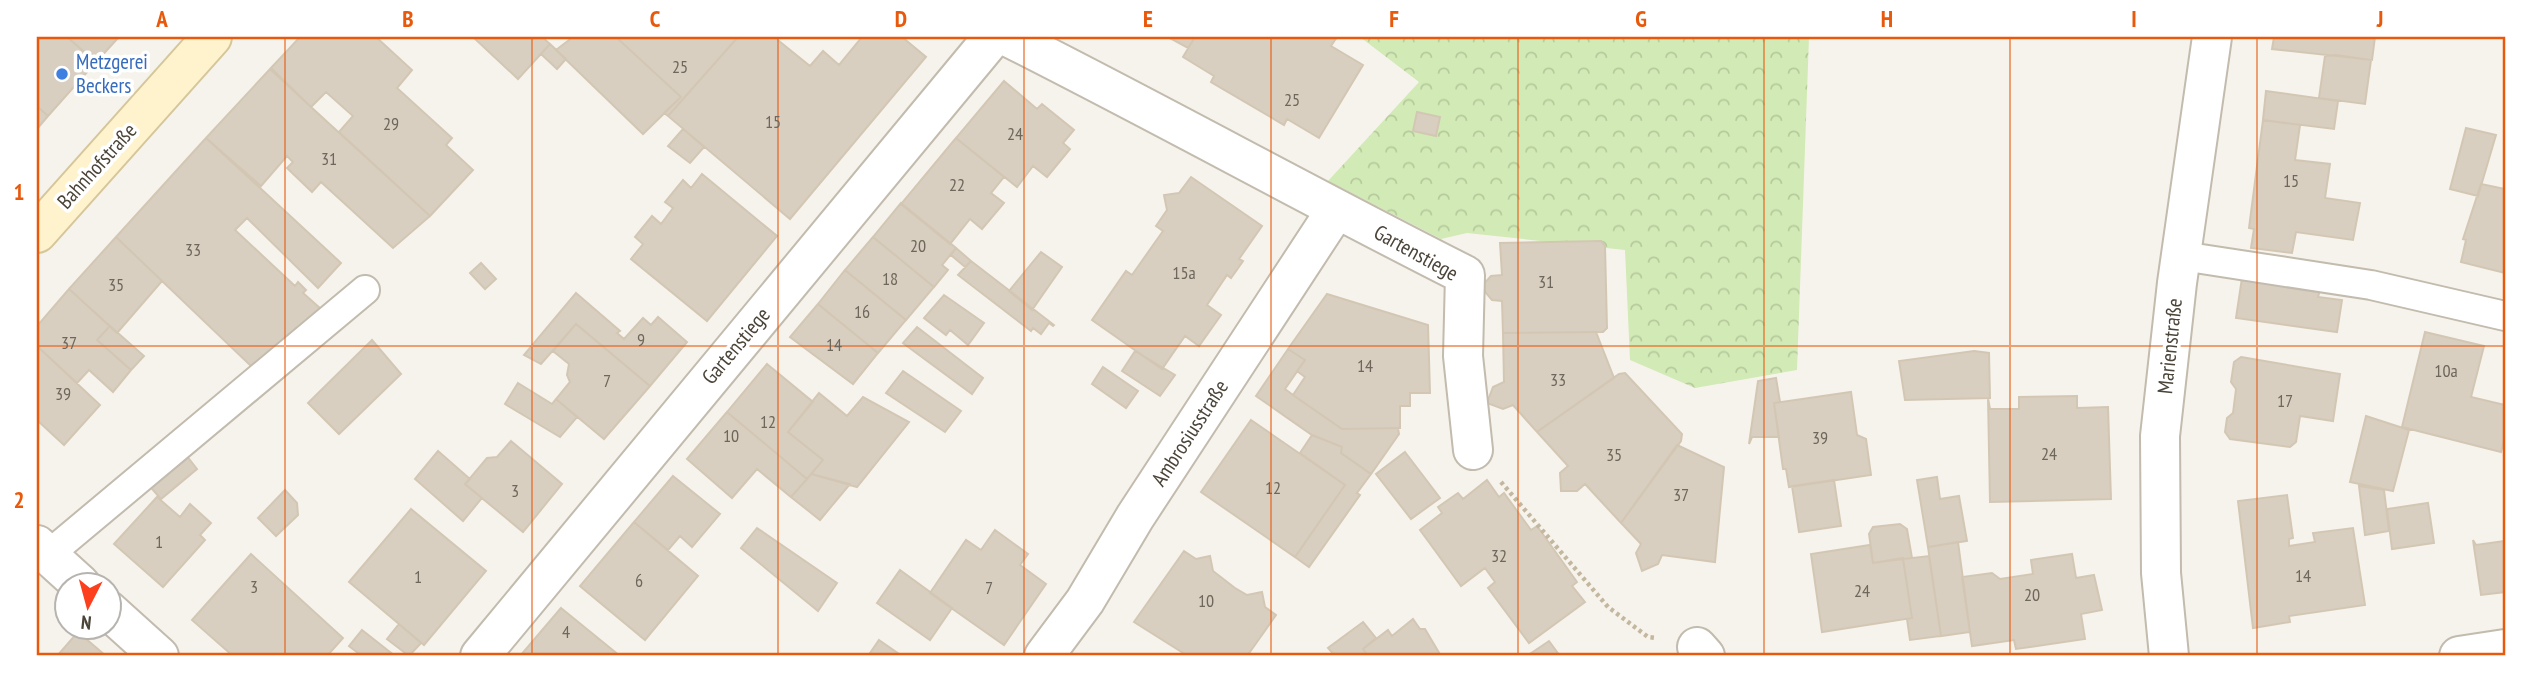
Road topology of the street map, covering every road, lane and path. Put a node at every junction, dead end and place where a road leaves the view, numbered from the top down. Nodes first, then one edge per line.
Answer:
1 (212, 37) edge
2 (993, 37) edge
3 (1008, 37) edge
4 (2212, 37) edge
5 (1336, 210) junction
6 (37, 233) edge
7 (2182, 256) junction
8 (365, 290) dead end
9 (2505, 316) edge
10 (1473, 450) joint
11 (42, 550) edge
12 (64, 570) edge
13 (122, 623) edge
14 (2505, 649) edge
15 (1701, 652) edge
16 (159, 656) edge
17 (480, 656) edge
18 (1044, 656) edge
19 (2169, 656) edge
20 (2459, 656) edge

1 - 6 street, Bahnhofstraße
2 - 17 street, Gartenstiege
3 - 5 street, Gartenstiege
4 - 7 street, Marienstraße
5 - 10 street, Gartenstiege
5 - 18 street, Ambrosiusstraße
7 - 9 lane
7 - 19 street, Marienstraße
8 - 11 lane
10 - 15 path
11 - 12 street
13 - 16 street
14 - 20 street

